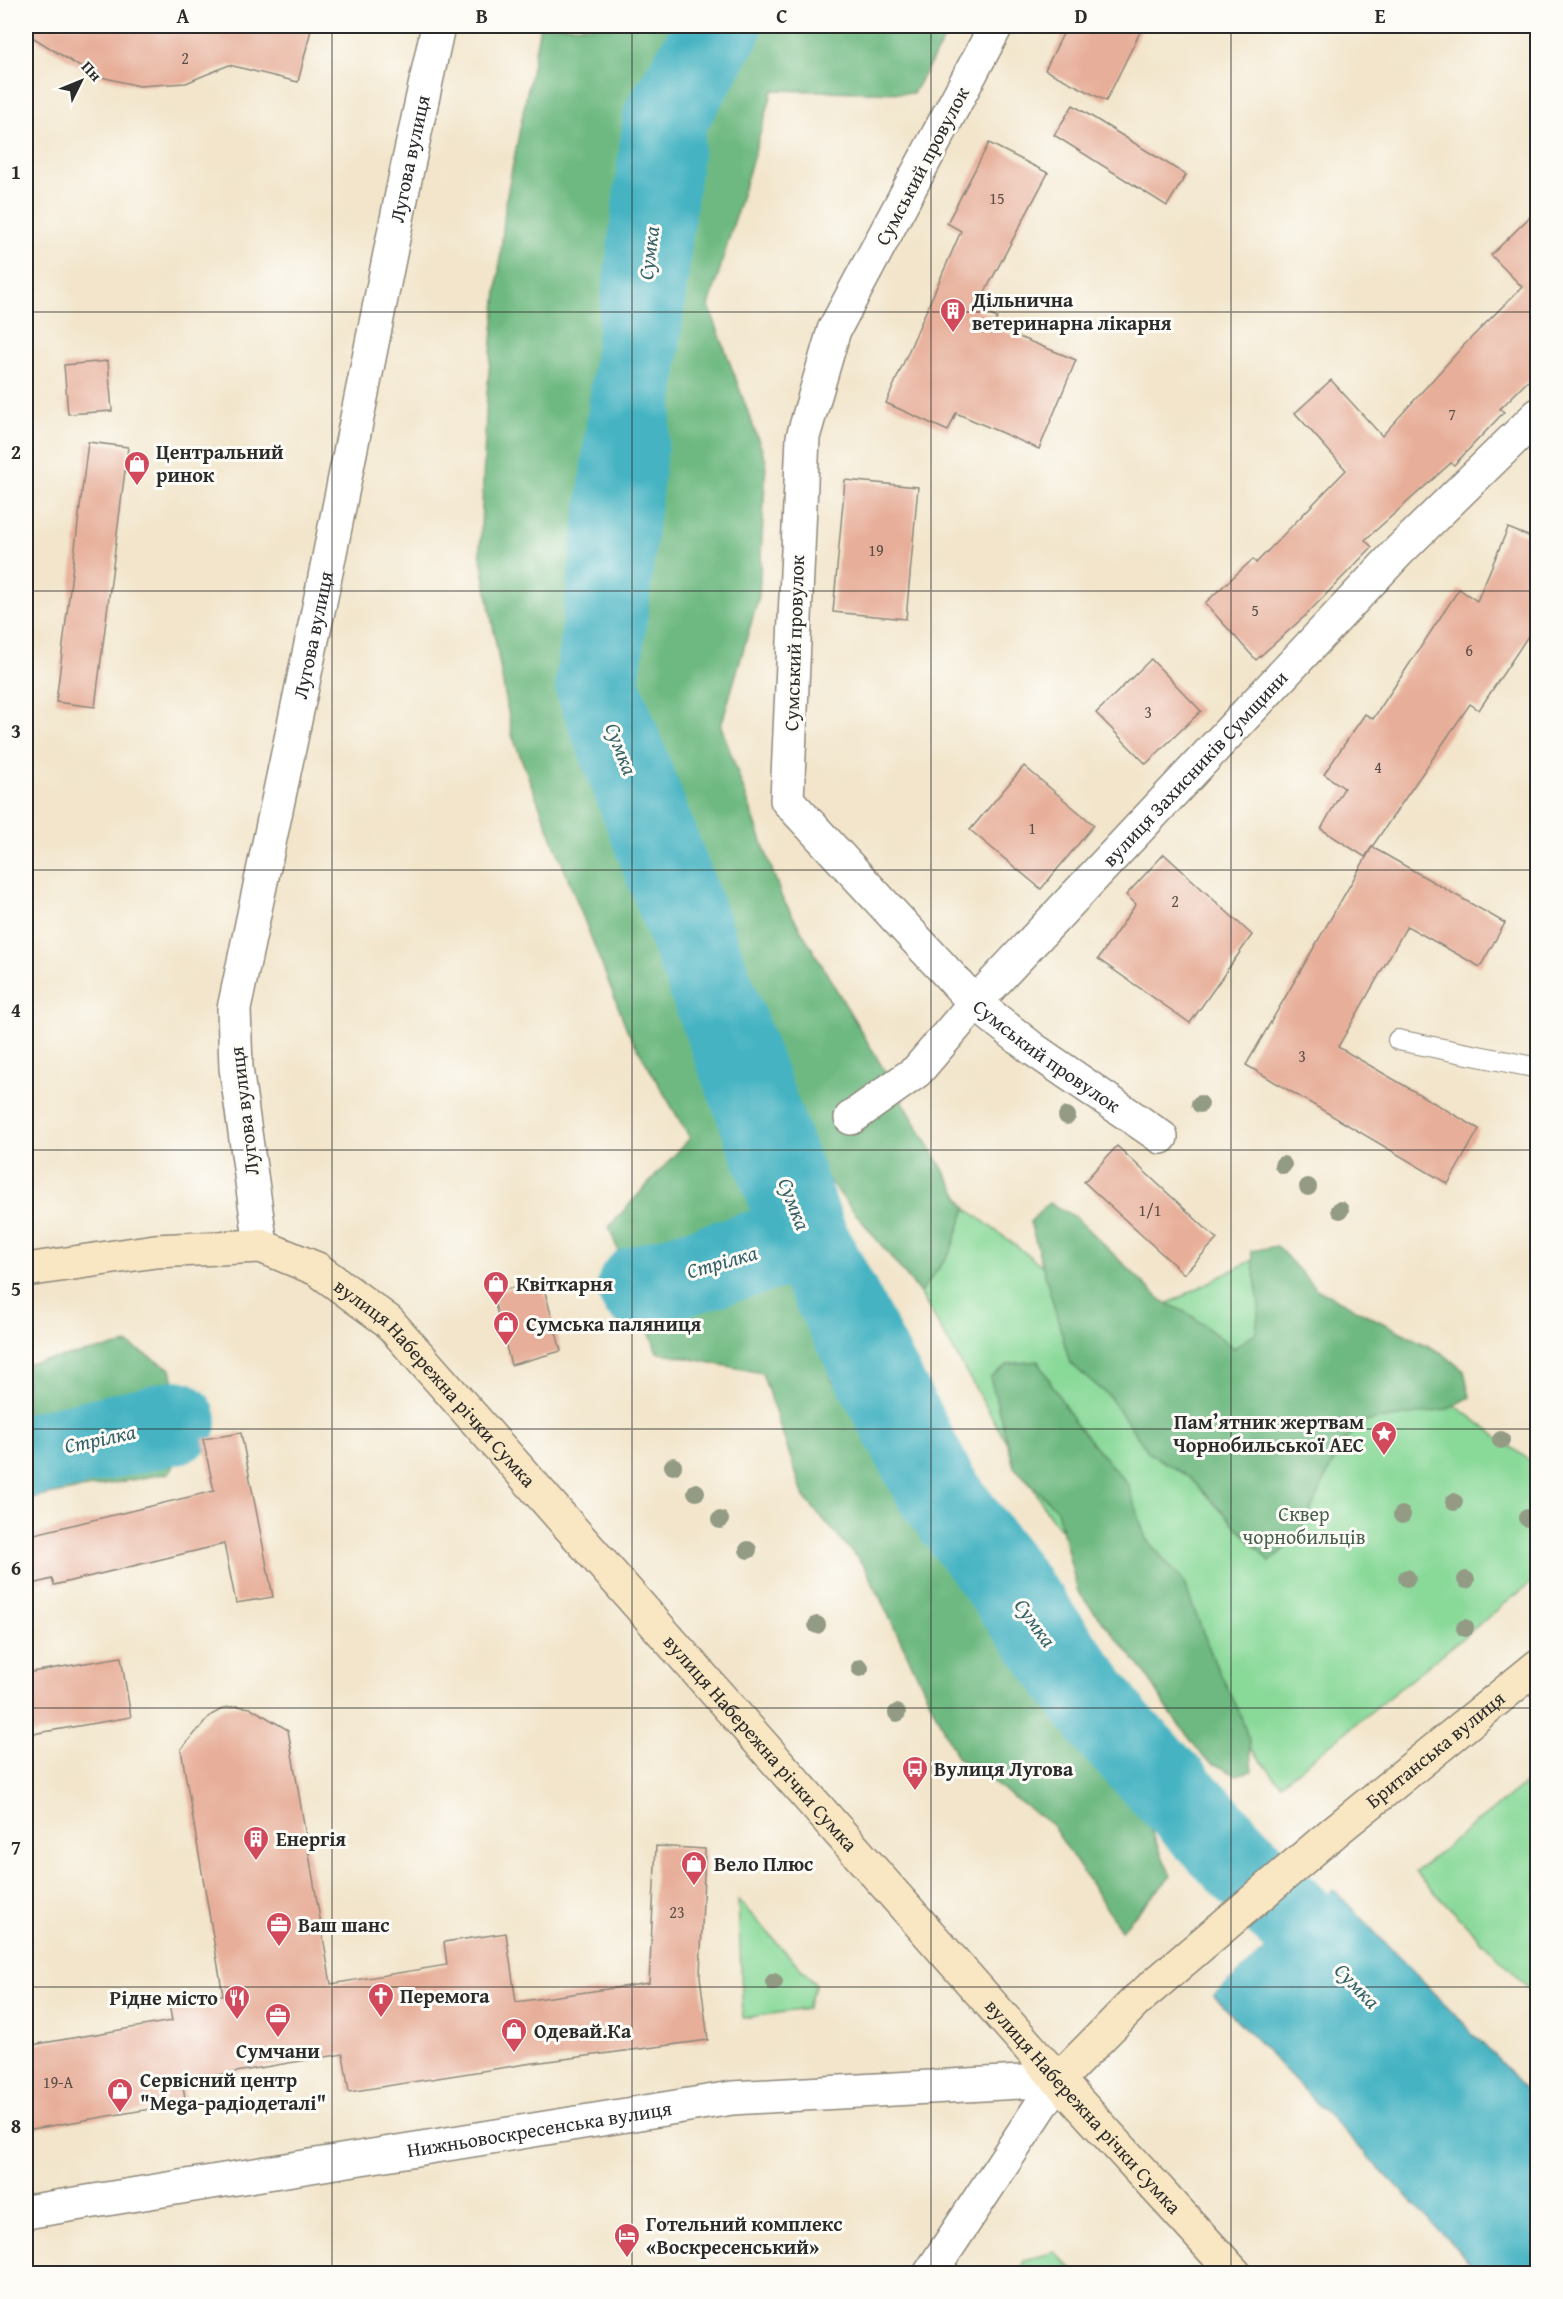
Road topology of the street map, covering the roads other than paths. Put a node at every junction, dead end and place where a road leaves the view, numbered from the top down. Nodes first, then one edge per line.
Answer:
1 (438, 26) edge
2 (996, 26) edge
3 (1538, 415) edge
4 (975, 1003) junction
5 (1398, 1040) dead end
6 (1538, 1068) edge
7 (851, 1118) dead end
8 (1161, 1137) dead end
9 (261, 1246) junction
10 (26, 1270) edge
11 (1538, 1666) edge
12 (1058, 2080) junction
13 (26, 2212) edge
14 (930, 2274) edge
15 (1236, 2274) edge

1 - 9 street, Лугова вулиця
2 - 4 street, Сумський провулок
3 - 4 street, вулиця Захисників Сумщини
4 - 7 street, вулиця Захисників Сумщини
4 - 8 street, Сумський провулок
5 - 6 lane
9 - 10 main road
9 - 12 main road, вулиця Набережна річки Сумка
11 - 12 main road, Британська вулиця
12 - 13 street, Нижньовоскресенська вулиця
12 - 14 street
12 - 15 main road, вулиця Набережна річки Сумка

